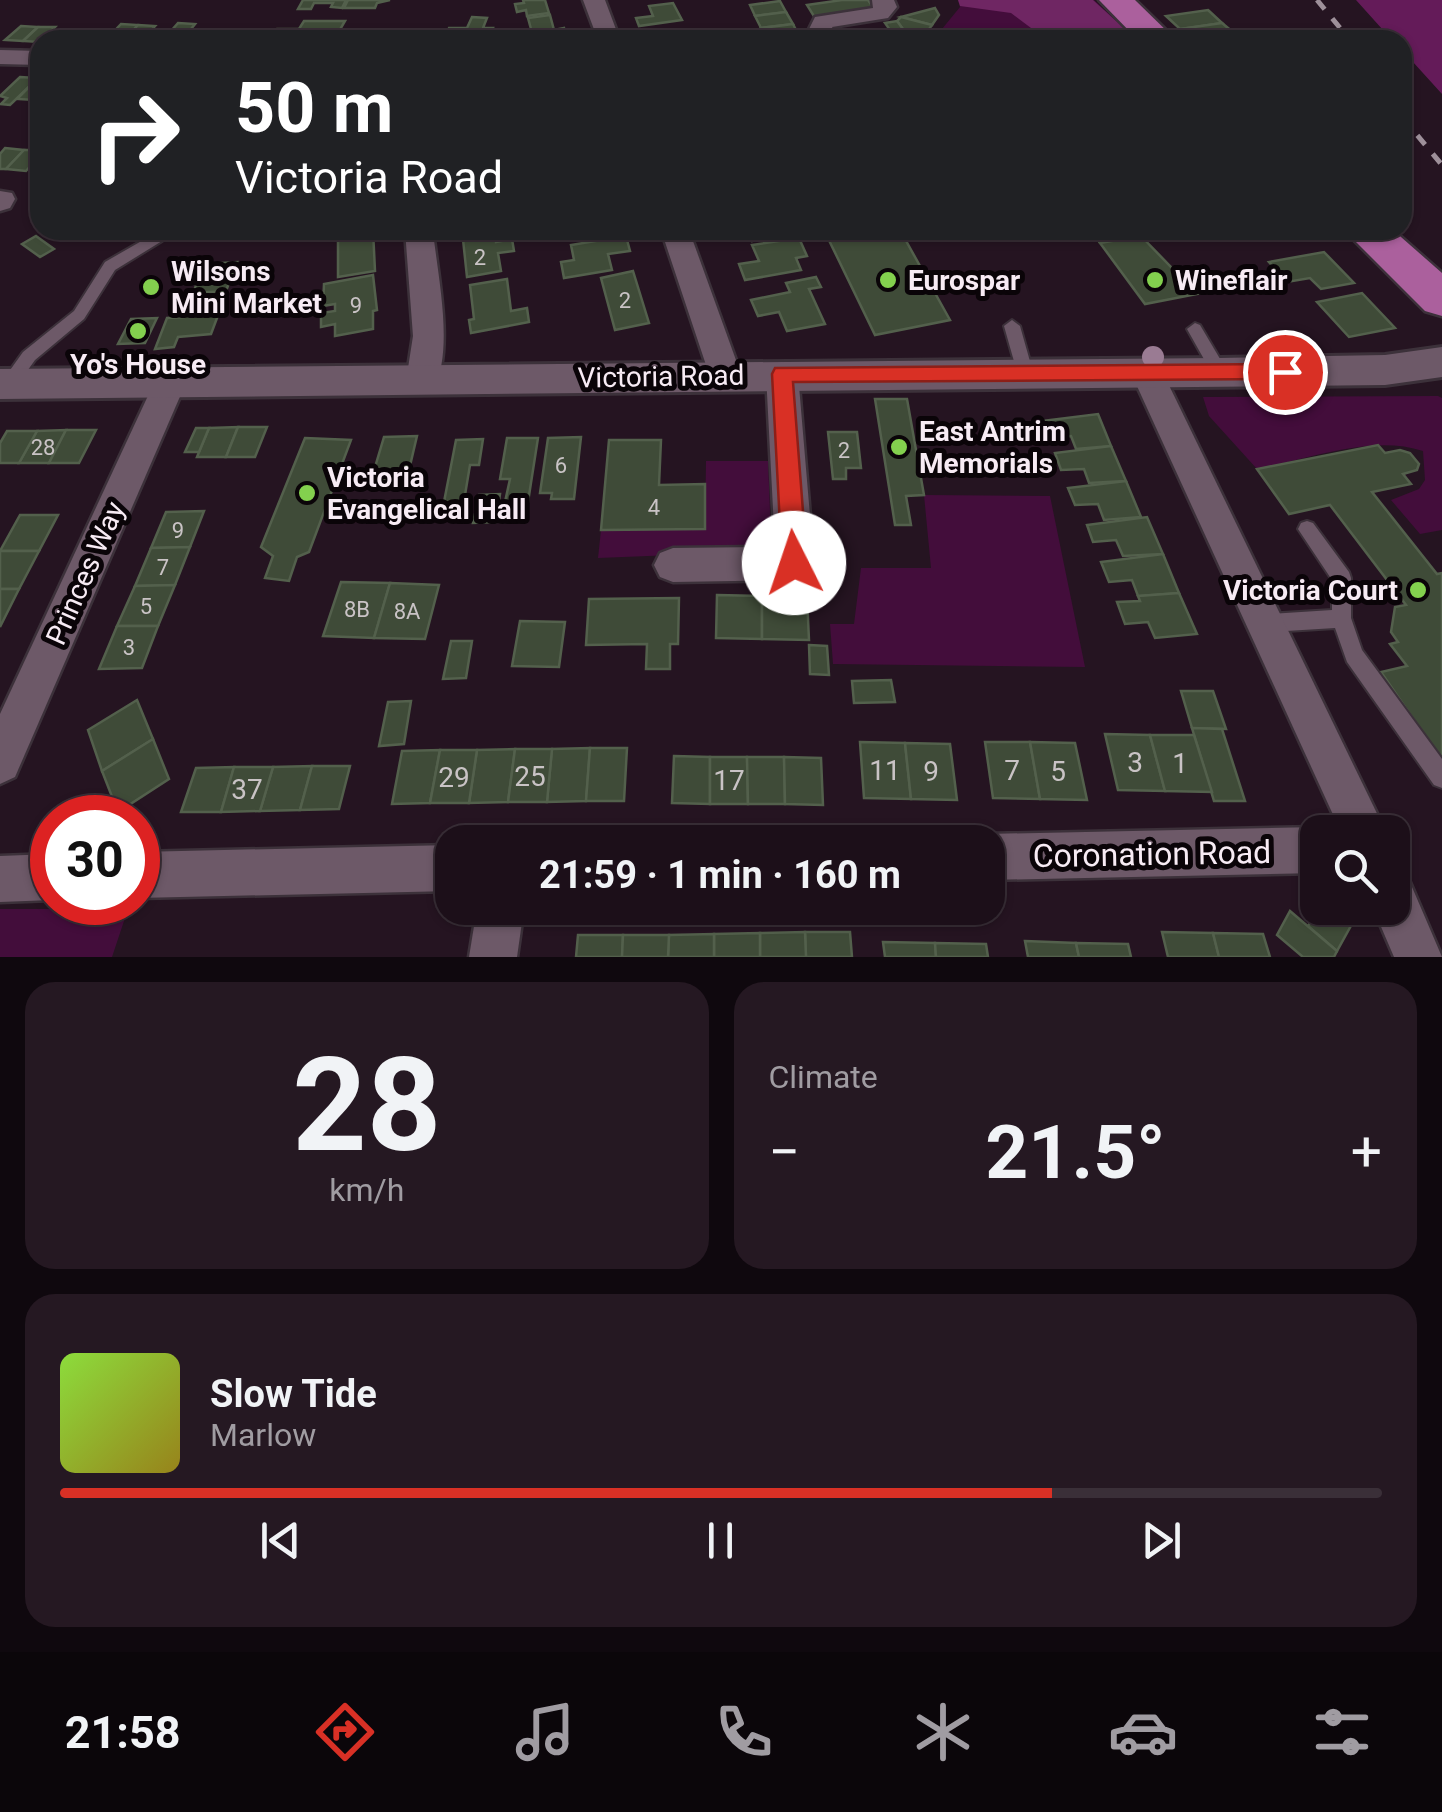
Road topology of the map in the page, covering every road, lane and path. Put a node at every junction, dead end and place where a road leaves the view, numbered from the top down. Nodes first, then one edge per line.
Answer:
1 (594, 0) edge
2 (883, 0) edge
3 (1116, 0) edge
4 (605, 30) edge
5 (821, 30) edge
6 (1148, 30) edge
7 (0, 57) edge
8 (30, 58) edge
9 (153, 240) edge
10 (419, 240) edge
11 (678, 240) edge
12 (1377, 240) edge
13 (1442, 299) edge
14 (1012, 326) dead end
15 (1194, 328) dead end
16 (1442, 362) edge
17 (1025, 372) junction
18 (1147, 373) junction
19 (1220, 373) junction
20 (725, 374) junction
21 (782, 374) junction
22 (422, 381) junction
23 (5, 384) edge
24 (169, 385) junction
25 (1307, 528) dead end
26 (674, 564) dead end
27 (1341, 618) junction
28 (1268, 624) junction
29 (0, 762) edge
30 (1442, 777) edge
31 (1356, 815) edge
32 (1300, 850) edge
33 (1005, 857) edge
34 (435, 868) edge
35 (160, 875) edge
36 (30, 878) edge
37 (0, 879) edge
38 (498, 925) edge
39 (1404, 925) edge
40 (493, 957) edge
41 (1418, 957) edge

1 - 4 street
2 - 5 street
3 - 6 main road
7 - 8 street
9 - 23 lane
10 - 22 street
11 - 20 street
12 - 13 main road
14 - 17 lane
15 - 19 lane
16 - 19 street, Victoria Road
17 - 18 street, Victoria Road
17 - 21 street, Victoria Road
18 - 19 street, Victoria Road
18 - 28 street
20 - 21 street, Victoria Road
20 - 22 street, Victoria Road
21 - 26 street
22 - 24 street, Victoria Road
23 - 24 street, Victoria Road
24 - 29 street, Princes Way
25 - 27 lane
27 - 28 lane
27 - 30 lane
28 - 31 street
32 - 33 street, Coronation Road
34 - 35 street
36 - 37 street
38 - 40 street
39 - 41 street

